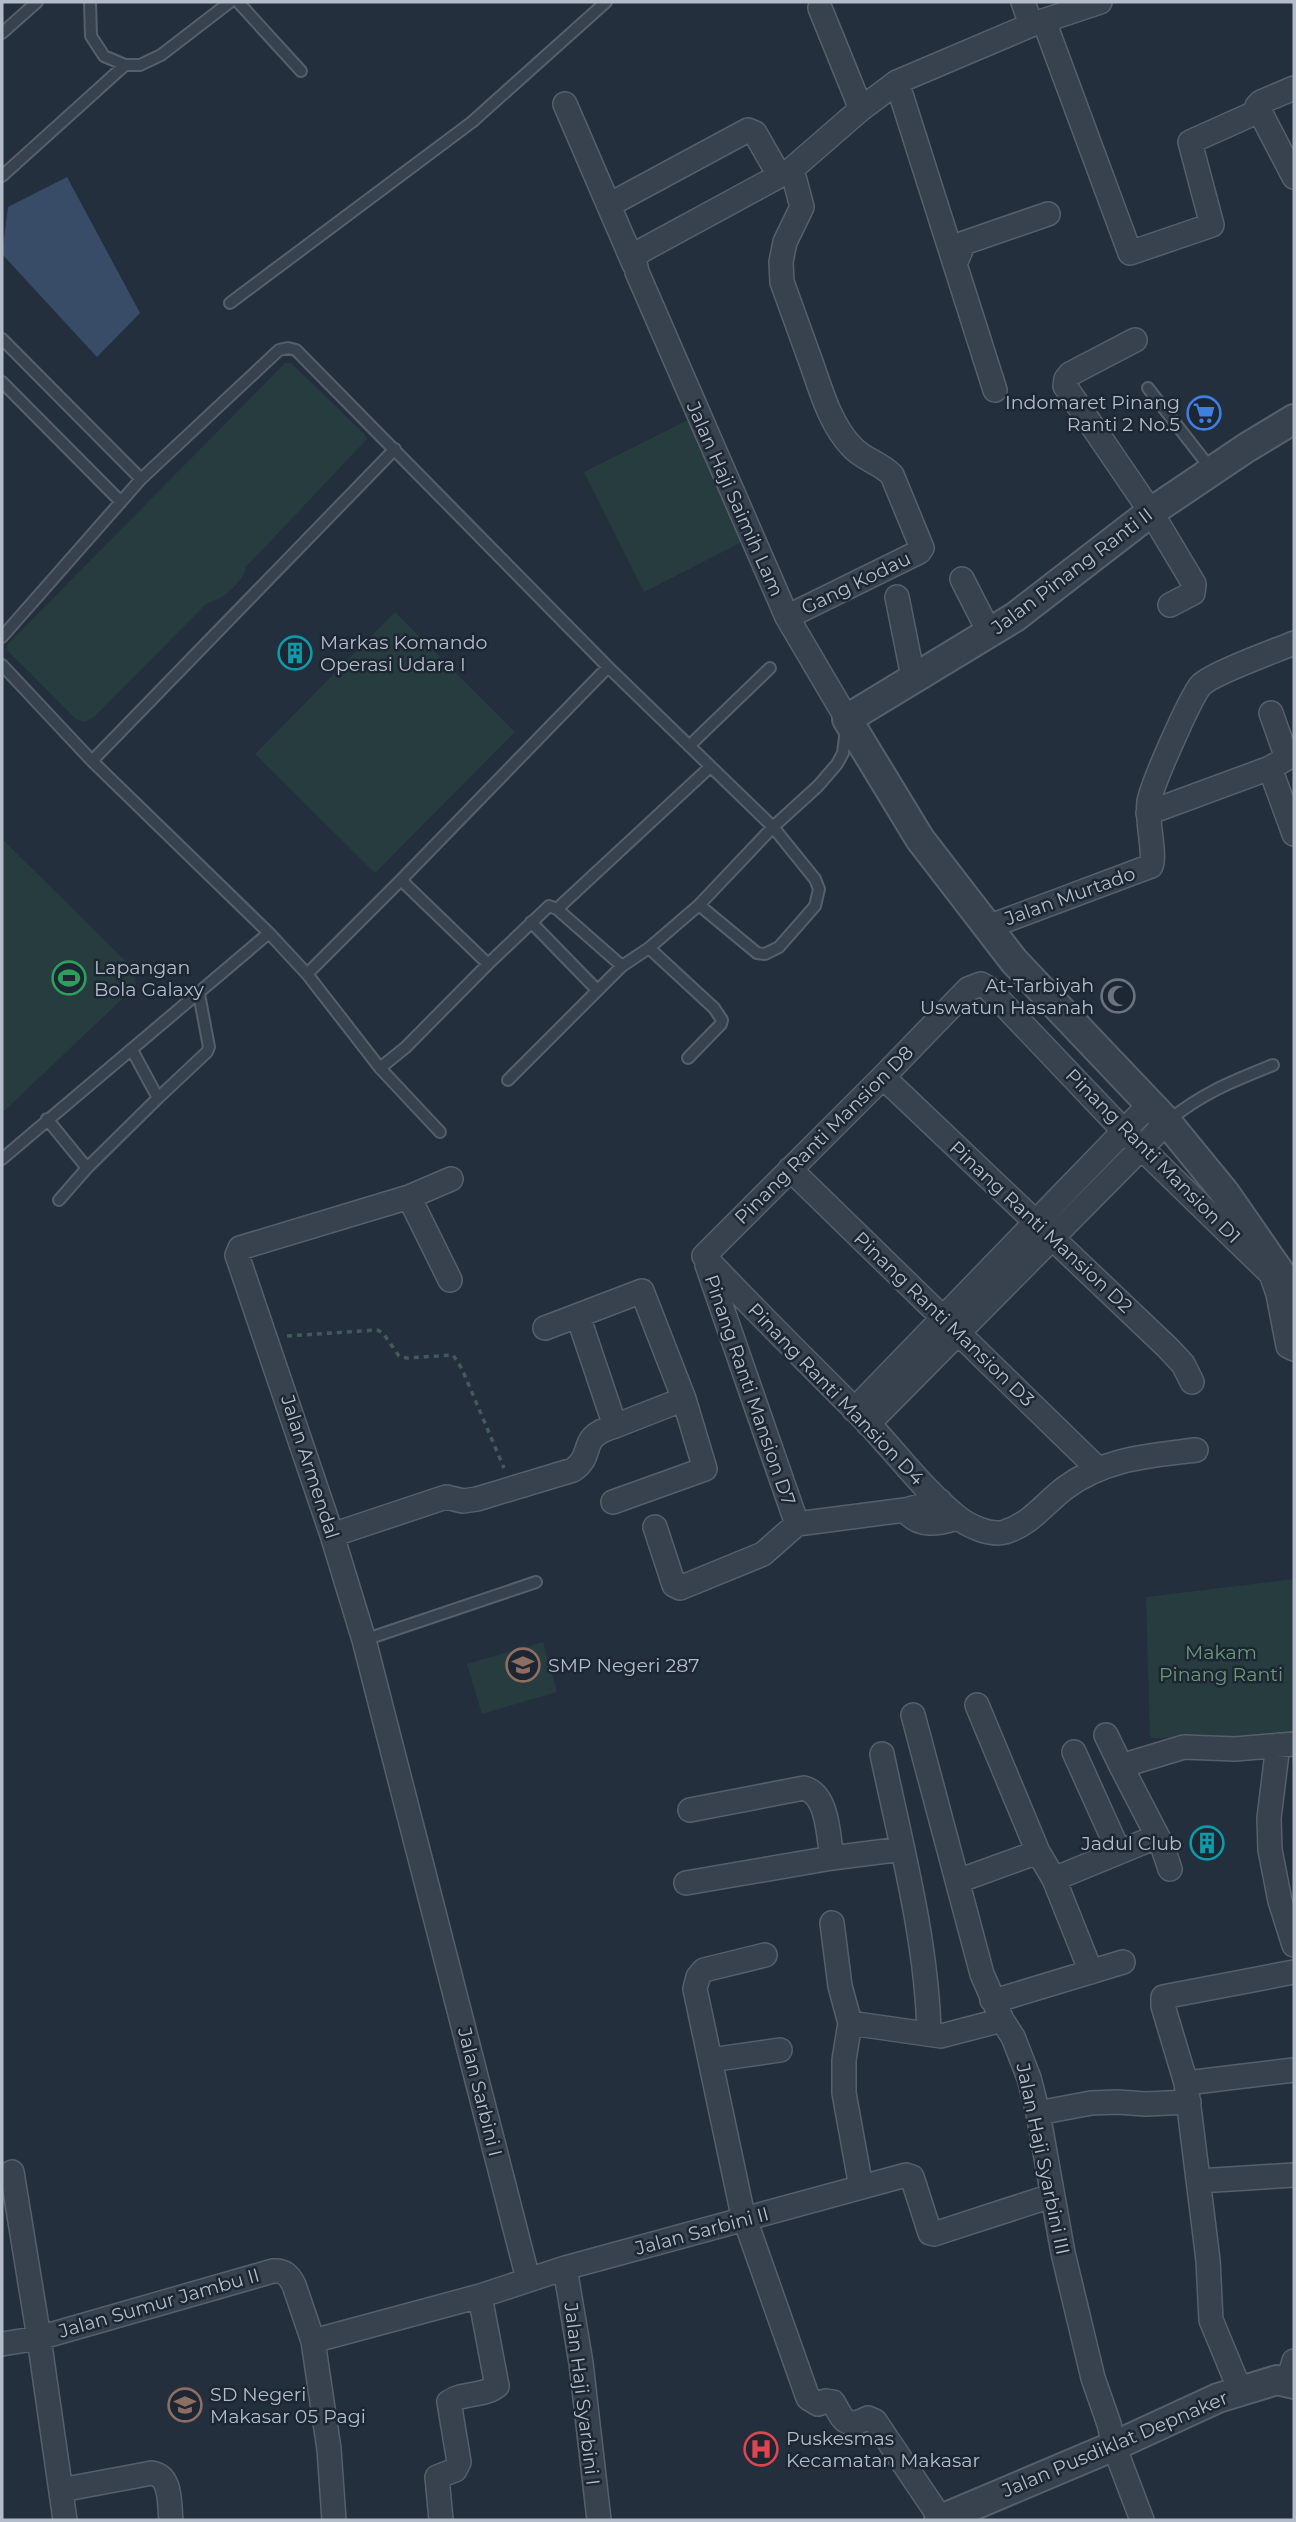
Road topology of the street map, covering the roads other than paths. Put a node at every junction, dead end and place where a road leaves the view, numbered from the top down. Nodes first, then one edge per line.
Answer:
1 (37, 2) edge
2 (90, 2) edge
3 (230, 2) edge
4 (238, 2) edge
5 (606, 2) edge
6 (1023, 2) edge
7 (1100, 2) edge
8 (820, 8) dead end
9 (1037, 23) junction
10 (2, 33) edge
11 (125, 65) junction
12 (301, 71) dead end
13 (897, 82) junction
14 (1294, 88) edge
15 (565, 104) dead end
16 (861, 109) junction
17 (1259, 111) junction
18 (785, 172) junction
19 (2, 176) edge
20 (1294, 177) edge
21 (609, 205) junction
22 (1048, 214) dead end
23 (955, 264) junction
24 (635, 268) junction
25 (230, 303) dead end
26 (2, 339) edge
27 (1135, 341) dead end
28 (2, 382) edge
29 (1149, 388) dead end
30 (995, 390) dead end
31 (1294, 419) edge
32 (395, 449) junction
33 (1212, 471) junction
34 (141, 479) junction
35 (121, 502) junction
36 (1151, 512) junction
37 (962, 579) dead end
38 (897, 597) dead end
39 (1170, 605) dead end
40 (787, 617) junction
41 (989, 632) junction
42 (2, 637) edge
43 (1294, 643) edge
44 (2, 665) edge
45 (608, 667) junction
46 (770, 668) dead end
47 (913, 677) junction
48 (1271, 713) dead end
49 (847, 719) junction
50 (689, 746) junction
51 (1284, 760) edge
52 (92, 761) junction
53 (710, 766) junction
54 (1148, 813) junction
55 (773, 827) junction
56 (1294, 834) edge
57 (401, 880) junction
58 (699, 905) junction
59 (557, 909) junction
60 (531, 922) junction
61 (988, 927) junction
62 (269, 933) junction
63 (649, 948) junction
64 (488, 964) junction
65 (622, 966) junction
66 (307, 974) junction
67 (975, 985) joint
68 (597, 990) junction
69 (199, 994) junction
70 (132, 1050) junction
71 (688, 1058) dead end
72 (1273, 1065) dead end
73 (380, 1068) junction
74 (883, 1077) junction
75 (508, 1080) dead end
76 (158, 1098) junction
77 (1159, 1113) junction
78 (47, 1119) junction
79 (1124, 1131) junction
80 (439, 1132) dead end
81 (1142, 1148) junction
82 (2, 1159) edge
83 (87, 1168) junction
84 (790, 1169) junction
85 (451, 1180) dead end
86 (409, 1197) junction
87 (59, 1200) dead end
88 (1043, 1231) junction
89 (704, 1256) junction
90 (1288, 1272) edge
91 (450, 1280) dead end
92 (1294, 1313) edge
93 (578, 1316) junction
94 (763, 1320) junction
95 (951, 1325) junction
96 (545, 1328) dead end
97 (730, 1333) junction
98 (1294, 1349) edge
99 (1192, 1382) dead end
100 (684, 1399) junction
101 (861, 1417) junction
102 (615, 1426) junction
103 (1196, 1450) dead end
104 (1098, 1469) junction
105 (940, 1501) junction
106 (613, 1502) dead end
107 (905, 1510) junction
108 (965, 1522) junction
109 (797, 1524) junction
110 (655, 1527) dead end
111 (332, 1535) junction
112 (536, 1582) dead end
113 (364, 1640) junction
114 (977, 1705) dead end
115 (913, 1715) dead end
116 (1106, 1735) dead end
117 (1286, 1744) edge
118 (1074, 1752) dead end
119 (882, 1754) dead end
120 (1121, 1766) junction
121 (690, 1810) dead end
122 (1157, 1837) junction
123 (902, 1849) junction
124 (1038, 1852) junction
125 (1119, 1852) junction
126 (832, 1858) junction
127 (1170, 1869) dead end
128 (1054, 1879) junction
129 (958, 1881) junction
130 (685, 1883) dead end
131 (432, 1905) joint
132 (832, 1923) dead end
133 (1294, 1938) edge
134 (765, 1955) dead end
135 (1123, 1962) dead end
136 (1091, 1972) junction
137 (1294, 1972) edge
138 (997, 2010) junction
139 (850, 2023) junction
140 (929, 2034) junction
141 (780, 2050) dead end
142 (710, 2060) junction
143 (1294, 2070) edge
144 (1187, 2092) junction
145 (1038, 2113) junction
146 (12, 2172) dead end
147 (1294, 2175) edge
148 (1199, 2181) junction
149 (861, 2187) junction
150 (1051, 2196) junction
151 (744, 2219) junction
152 (565, 2268) junction
153 (528, 2279) junction
154 (480, 2296) junction
155 (39, 2338) junction
156 (313, 2341) junction
157 (2, 2344) edge
158 (1292, 2375) edge
159 (1240, 2390) junction
160 (1114, 2446) junction
161 (61, 2490) junction
162 (65, 2520) edge
163 (171, 2520) edge
164 (334, 2520) edge
165 (441, 2520) edge
166 (599, 2520) edge
167 (940, 2520) edge
168 (1142, 2520) edge

1 - 10 lane
2 - 11 lane
3 - 11 lane
4 - 12 lane
5 - 25 lane
6 - 9 street
7 - 9 street
8 - 16 street
9 - 13 street
9 - 17 street
11 - 19 lane
13 - 16 street
13 - 23 street
14 - 17 street
15 - 21 street, Jalan Haji Saimih Lam
16 - 18 street
17 - 20 street
18 - 21 street
18 - 24 street
18 - 40 street, Gang Kodau
21 - 24 street, Jalan Haji Saimih Lam
22 - 23 street
23 - 30 street
24 - 40 street, Jalan Haji Saimih Lam
26 - 34 lane
27 - 36 street
28 - 35 lane
29 - 33 lane
31 - 33 street, Jalan Pinang Ranti II
32 - 34 lane
32 - 45 lane
32 - 52 lane
33 - 36 street, Jalan Pinang Ranti II
34 - 35 lane
35 - 42 lane
36 - 39 street
36 - 41 street, Jalan Pinang Ranti II
37 - 41 street
38 - 47 street
40 - 49 street, Jalan Haji Saimih Lam
41 - 47 street, Jalan Pinang Ranti II
43 - 54 street
44 - 52 lane
45 - 50 lane
45 - 57 lane
46 - 50 lane
47 - 49 street, Jalan Pinang Ranti II
48 - 51 street
49 - 55 lane
49 - 61 street
50 - 53 lane
51 - 54 street
51 - 56 street
52 - 62 lane
53 - 55 lane
53 - 59 lane
54 - 61 street, Jalan Murtado
55 - 58 lane
55 - 58 lane
57 - 64 lane
57 - 66 lane
58 - 63 lane
59 - 60 lane
59 - 65 lane
60 - 64 lane
60 - 68 lane
61 - 77 street
62 - 66 lane
62 - 69 lane
63 - 65 lane
63 - 71 lane
64 - 73 lane
65 - 68 lane
66 - 73 lane
67 - 74 street, Pinang Ranti Mansion D8
67 - 79 street, Pinang Ranti Mansion D1
68 - 75 lane
69 - 70 lane
69 - 76 lane
70 - 76 lane
70 - 78 lane
72 - 77 lane
73 - 80 lane
74 - 84 street, Pinang Ranti Mansion D8
74 - 88 street, Pinang Ranti Mansion D2
76 - 83 lane
77 - 79 street
77 - 81 street
77 - 90 street
78 - 82 lane
78 - 83 lane
79 - 81 street, Pinang Ranti Mansion D1
79 - 88 street
81 - 88 street
81 - 98 street, Pinang Ranti Mansion D1
83 - 87 lane
84 - 89 street, Pinang Ranti Mansion D8
84 - 95 street, Pinang Ranti Mansion D3
85 - 86 street, Jalan Armendal
86 - 91 street
86 - 111 street, Jalan Armendal
88 - 95 street
88 - 99 street, Pinang Ranti Mansion D2
89 - 94 street, Pinang Ranti Mansion D4
89 - 97 street, Pinang Ranti Mansion D7
90 - 92 street
93 - 96 street
93 - 100 street
93 - 102 street
94 - 97 street
94 - 101 street, Pinang Ranti Mansion D4
95 - 101 street
95 - 104 street, Pinang Ranti Mansion D3
97 - 109 street, Pinang Ranti Mansion D7
100 - 102 street
100 - 106 street
101 - 105 street, Pinang Ranti Mansion D4
102 - 111 street
103 - 104 street
104 - 108 street
105 - 107 street
105 - 108 street, Pinang Ranti Mansion D4
107 - 108 street
107 - 109 street
109 - 110 street
111 - 113 street, Jalan Armendal
112 - 113 lane
113 - 131 street, Jalan Armendal
114 - 124 street
115 - 129 street, Jalan Haji Syarbini III
116 - 120 street
117 - 120 street
117 - 133 street
118 - 125 street
119 - 123 street
120 - 122 street
121 - 126 street
122 - 125 street
122 - 127 street
123 - 126 street
123 - 140 street
124 - 128 street
124 - 129 street
125 - 128 street
126 - 130 street
128 - 136 street
129 - 138 street, Jalan Haji Syarbini III
131 - 153 street, Jalan Sarbini I
132 - 139 street
134 - 142 street
135 - 136 street
136 - 138 street
137 - 144 street
138 - 140 street
138 - 145 street, Jalan Haji Syarbini III
139 - 140 street
139 - 149 street
141 - 142 street
142 - 151 street
143 - 144 street
144 - 145 street
144 - 148 street
145 - 150 street, Jalan Haji Syarbini III
146 - 155 street
147 - 148 street
148 - 159 street
149 - 150 street, Jalan Sarbini II
149 - 151 street, Jalan Sarbini II
150 - 160 street, Jalan Haji Syarbini III
151 - 152 street, Jalan Sarbini II
151 - 167 street
152 - 153 street, Jalan Sarbini II
152 - 166 street, Jalan Haji Syarbini I
153 - 154 street, Jalan Sarbini II
154 - 156 street, Jalan Sarbini II
154 - 165 street
155 - 156 street, Jalan Sumur Jambu II
155 - 157 street, Jalan Sumur Jambu II
155 - 161 street
156 - 164 street, Jalan Sumur Jambu II
158 - 159 street, Jalan Pusdiklat Depnaker
159 - 160 street, Jalan Pusdiklat Depnaker
160 - 167 street, Jalan Pusdiklat Depnaker
160 - 168 street, Jalan Haji Syarbini III
161 - 162 street
161 - 163 street

